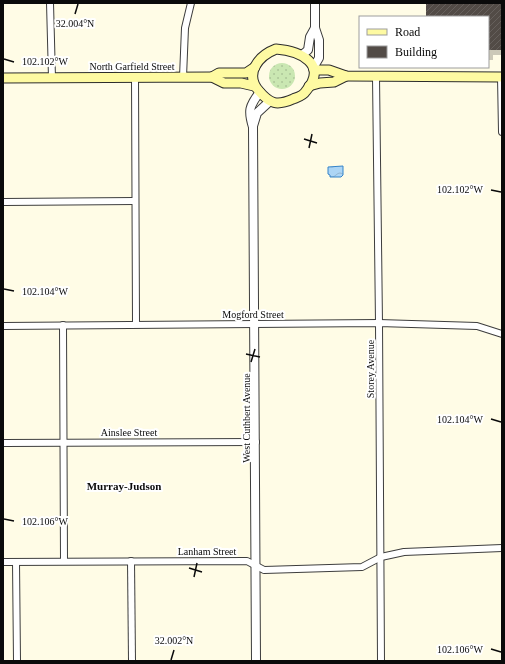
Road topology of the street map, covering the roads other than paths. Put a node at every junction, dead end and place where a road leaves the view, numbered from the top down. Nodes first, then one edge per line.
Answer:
1 (50, 3) edge
2 (191, 3) edge
3 (315, 3) edge
4 (315, 28) junction
5 (302, 55) junction
6 (255, 67) junction
7 (314, 69) junction
8 (346, 76) junction
9 (135, 77) junction
10 (183, 77) junction
11 (212, 77) junction
12 (376, 77) junction
13 (501, 77) edge
14 (3, 78) edge
15 (52, 78) junction
16 (309, 86) junction
17 (257, 90) junction
18 (270, 101) junction
19 (253, 127) junction
20 (502, 132) edge
21 (135, 201) junction
22 (3, 202) edge
23 (379, 323) junction
24 (136, 324) junction
25 (255, 324) junction
26 (63, 325) junction
27 (3, 326) edge
28 (502, 334) edge
29 (256, 442) junction
30 (3, 443) edge
31 (63, 443) junction
32 (502, 548) edge
33 (381, 558) junction
34 (64, 561) junction
35 (132, 561) junction
36 (3, 562) edge
37 (16, 562) junction
38 (256, 565) junction
39 (17, 661) edge
40 (132, 661) edge
41 (256, 661) edge
42 (381, 661) edge

1 - 15 street
2 - 10 street
3 - 4 street
4 - 5 street
4 - 7 street
5 - 6 main road
5 - 7 main road
6 - 11 main road
6 - 17 main road
7 - 8 main road
7 - 16 main road
8 - 12 main road
8 - 16 main road
9 - 10 main road, North Garfield Street
9 - 15 main road, North Garfield Street
9 - 21 street
10 - 11 main road, North Garfield Street
11 - 17 main road
12 - 13 main road
12 - 23 street, Storey Avenue
13 - 20 street
14 - 15 main road, North Garfield Street
16 - 18 main road
17 - 18 main road
17 - 19 street, West Cuthbert Avenue
18 - 19 street, West Cuthbert Avenue
19 - 25 street, West Cuthbert Avenue
21 - 22 street
21 - 24 street
23 - 25 street, Mogford Street
23 - 28 street, Mogford Street
23 - 33 street, Storey Avenue
24 - 25 street, Mogford Street
24 - 26 street, Mogford Street
25 - 29 street, West Cuthbert Avenue
26 - 27 street, Mogford Street
26 - 31 street
29 - 31 street, Ainslee Street
29 - 38 street, West Cuthbert Avenue
30 - 31 street, Ainslee Street
31 - 34 street
32 - 33 street, Lanham Street
33 - 38 street, Lanham Street
33 - 42 street, Storey Avenue
34 - 35 street, Lanham Street
34 - 37 street, Lanham Street
35 - 38 street, Lanham Street
35 - 40 street
36 - 37 street, Lanham Street
37 - 39 street
38 - 41 street, West Cuthbert Avenue

